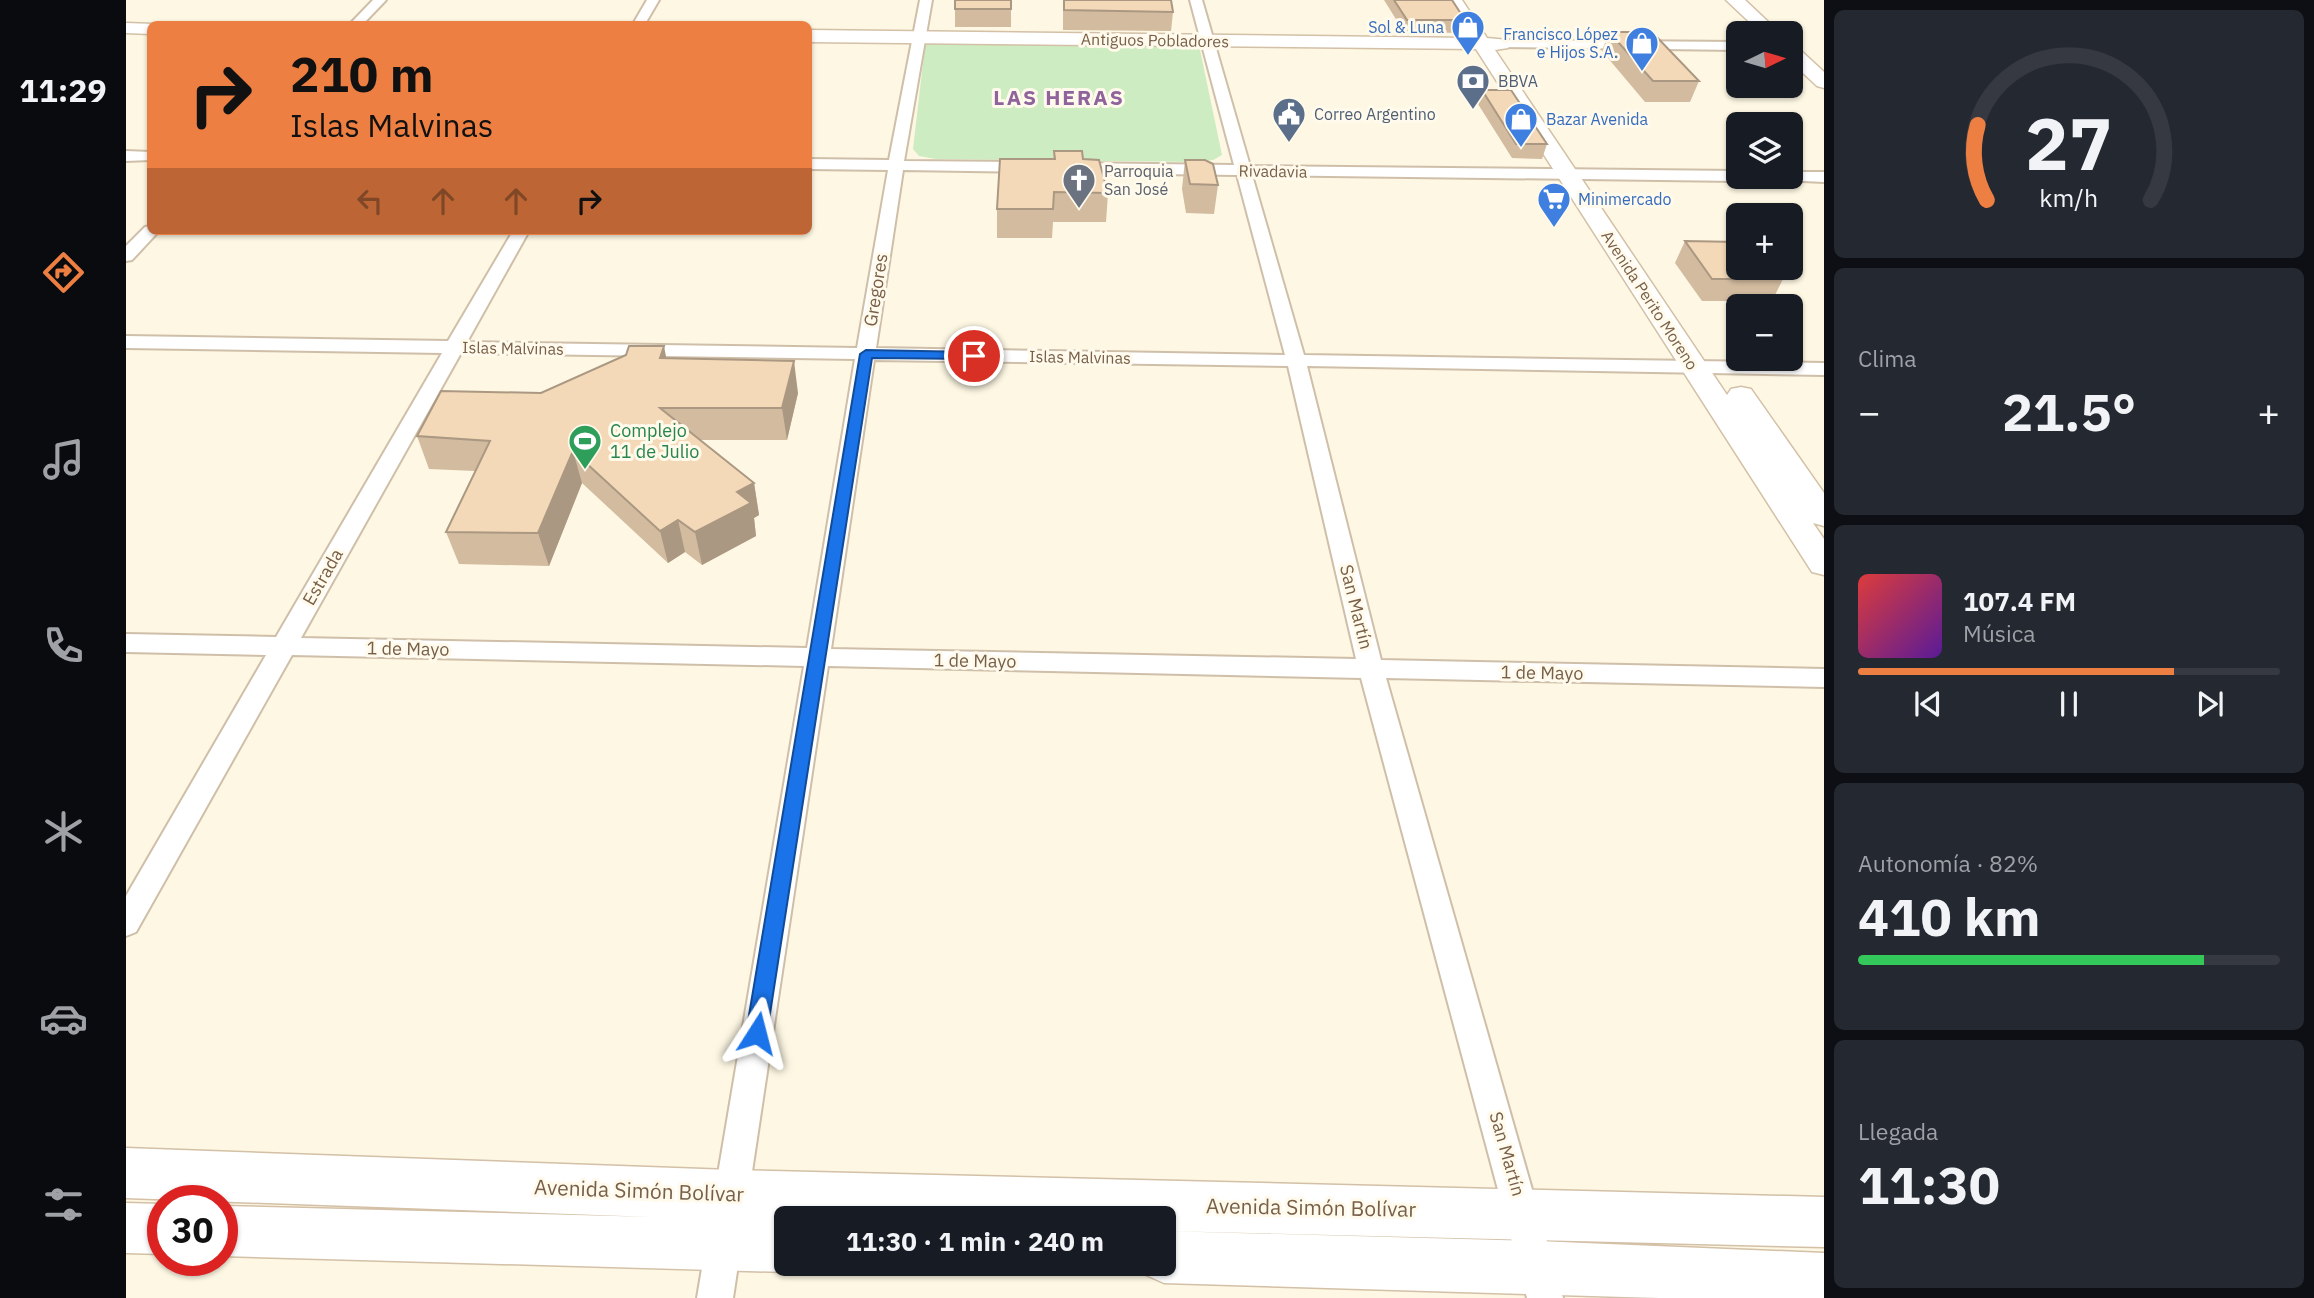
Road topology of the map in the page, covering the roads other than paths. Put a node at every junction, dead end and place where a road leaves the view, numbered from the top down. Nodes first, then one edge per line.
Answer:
1 (380, 0) edge
2 (653, 0) edge
3 (926, 0) edge
4 (1196, 0) edge
5 (1453, 0) edge
6 (1471, 0) edge
7 (1735, 0) edge
8 (359, 21) edge
9 (641, 21) edge
10 (1758, 21) edge
11 (126, 29) edge
12 (147, 29) edge
13 (812, 36) edge
14 (921, 37) junction
15 (1208, 40) junction
16 (1491, 44) junction
17 (1726, 46) edge
18 (1803, 63) edge
19 (1824, 82) edge
20 (126, 156) edge
21 (147, 156) edge
22 (812, 164) edge
23 (896, 165) junction
24 (1243, 170) junction
25 (1579, 174) junction
26 (1726, 176) edge
27 (1803, 177) edge
28 (1824, 177) edge
29 (147, 235) edge
30 (519, 235) edge
31 (126, 256) edge
32 (126, 342) edge
33 (454, 347) junction
34 (866, 354) junction
35 (1296, 361) junction
36 (1694, 367) junction
37 (1722, 367) junction
38 (1824, 369) edge
39 (1824, 516) edge
40 (1824, 564) edge
41 (126, 643) edge
42 (283, 647) junction
43 (817, 657) junction
44 (1371, 670) junction
45 (1824, 678) edge
46 (126, 923) edge
47 (126, 1173) edge
48 (730, 1195) junction
49 (1524, 1213) junction
50 (1824, 1222) edge
51 (126, 1228) edge
52 (147, 1229) edge
53 (238, 1231) edge
54 (722, 1244) junction
55 (774, 1246) edge
56 (1176, 1258) edge
57 (1824, 1279) edge
58 (1541, 1283) edge
59 (715, 1298) edge

1 - 8 street
2 - 9 street
3 - 14 street, Gregores
4 - 15 street, San Martín
5 - 16 street, Avenida Perito Moreno
6 - 16 street, Avenida Perito Moreno
7 - 10 street
11 - 12 street
13 - 14 street, Antiguos Pobladores
14 - 15 street, Antiguos Pobladores
14 - 23 street, Gregores
15 - 16 street, Antiguos Pobladores
15 - 24 street, San Martín
16 - 17 street
16 - 25 street, Avenida Perito Moreno
18 - 19 street
20 - 21 street
22 - 23 street, Rivadavia
23 - 24 street, Rivadavia
23 - 34 street, Gregores
24 - 25 street, Rivadavia
24 - 35 street, San Martín
25 - 26 street, Rivadavia
25 - 36 street, Avenida Perito Moreno
25 - 37 street, Avenida Perito Moreno
27 - 28 street
29 - 31 street
30 - 33 street, Estrada
32 - 33 street, Islas Malvinas
33 - 34 street, Islas Malvinas
33 - 42 street, Estrada
34 - 35 street, Islas Malvinas
34 - 43 street, Gregores
35 - 36 street, Islas Malvinas
35 - 44 street, San Martín
36 - 37 street, Islas Malvinas
36 - 40 street, Avenida Perito Moreno
37 - 38 street, Islas Malvinas
37 - 39 street, Avenida Perito Moreno
41 - 42 street, 1 de Mayo
42 - 43 street, 1 de Mayo
42 - 46 street, Estrada
43 - 44 street, 1 de Mayo
43 - 48 street, Gregores
44 - 45 street, 1 de Mayo
44 - 49 street, San Martín
47 - 48 street, Avenida Simón Bolívar
48 - 49 street, Avenida Simón Bolívar
48 - 54 street, Gregores
49 - 50 street, Avenida Simón Bolívar
49 - 58 street, San Martín
51 - 52 street
53 - 54 street
54 - 55 street
54 - 59 street, Gregores
56 - 58 street
57 - 58 street

